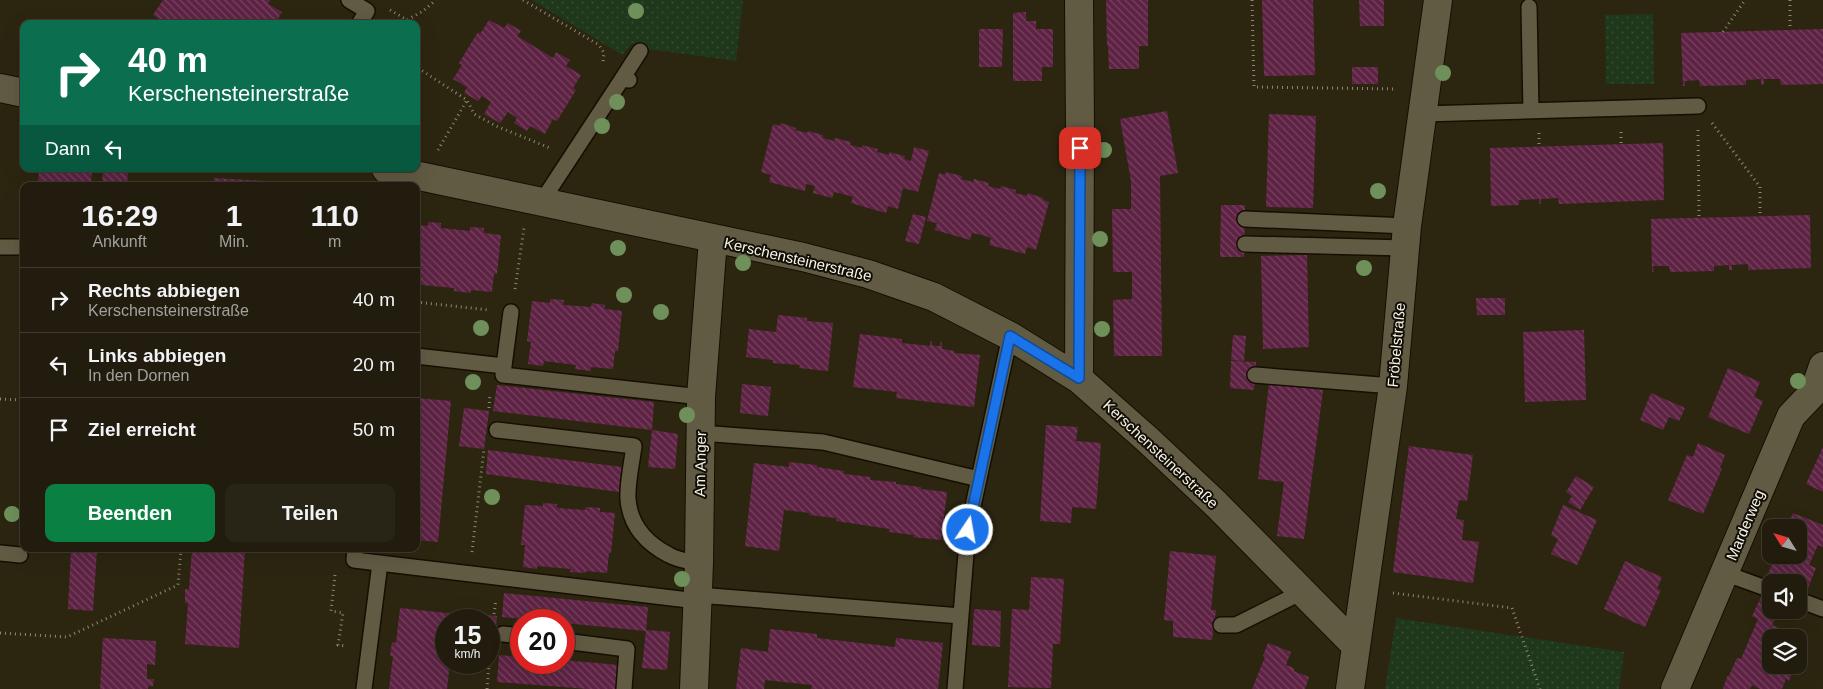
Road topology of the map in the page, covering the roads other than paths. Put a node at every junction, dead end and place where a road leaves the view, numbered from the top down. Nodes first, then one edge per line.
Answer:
1 (349, 0) edge
2 (1079, 0) edge
3 (1438, 0) edge
4 (1529, 8) dead end
5 (363, 17) edge
6 (640, 51) dead end
7 (0, 88) edge
8 (20, 92) edge
9 (1424, 102) junction
10 (1698, 106) road end
11 (1530, 111) junction
12 (404, 176) edge
13 (535, 200) junction
14 (1245, 218) dead end
15 (1406, 237) junction
16 (713, 239) junction
17 (1245, 244) dead end
18 (0, 247) edge
19 (20, 247) edge
20 (512, 312) road end
21 (1010, 336) junction
22 (420, 356) edge
23 (499, 366) junction
24 (1823, 366) edge
25 (1255, 375) dead end
26 (1079, 378) junction
27 (1392, 386) junction
28 (1819, 394) edge
29 (701, 397) junction
30 (497, 430) dead end
31 (700, 433) junction
32 (979, 479) junction
33 (0, 552) edge
34 (355, 554) edge
35 (20, 555) dead end
36 (380, 563) junction
37 (699, 563) junction
38 (1724, 573) junction
39 (1762, 587) edge
40 (1302, 592) junction
41 (697, 598) junction
42 (1807, 603) edge
43 (1823, 609) edge
44 (961, 616) junction
45 (1221, 625) dead end
46 (503, 634) dead end
47 (510, 635) edge
48 (575, 642) edge
49 (1355, 645) junction
50 (364, 689) edge
51 (624, 689) edge
52 (694, 689) edge
53 (955, 689) edge
54 (1350, 689) edge
55 (1676, 689) edge

1 - 5 lane
2 - 26 street
3 - 9 street, Fröbelstraße
4 - 11 lane
6 - 13 lane
7 - 8 street
9 - 11 lane
9 - 15 street, Fröbelstraße
10 - 11 lane
12 - 13 street, Kerschensteinerstraße
13 - 16 street, Kerschensteinerstraße
14 - 15 lane
15 - 17 lane
15 - 27 street, Fröbelstraße
16 - 21 street, Kerschensteinerstraße
16 - 29 street, Am Anger
18 - 19 lane
20 - 23 lane
21 - 26 street, Kerschensteinerstraße
21 - 32 lane
22 - 23 lane
23 - 29 lane
24 - 28 street, Marderweg
25 - 27 lane
26 - 40 street, Kerschensteinerstraße
27 - 49 street, Fröbelstraße
28 - 38 street, Marderweg
29 - 31 street, Am Anger
30 - 37 lane
31 - 32 lane
31 - 37 street, Am Anger
32 - 44 lane
33 - 35 lane
34 - 36 lane
36 - 41 lane
36 - 50 lane
37 - 41 street, Am Anger
38 - 39 lane
38 - 55 street, Marderweg
40 - 45 lane
40 - 49 street, Kerschensteinerstraße
41 - 44 lane
41 - 52 street, Am Anger
42 - 43 lane
44 - 53 lane
46 - 47 lane
48 - 51 lane
49 - 54 street, Fröbelstraße

